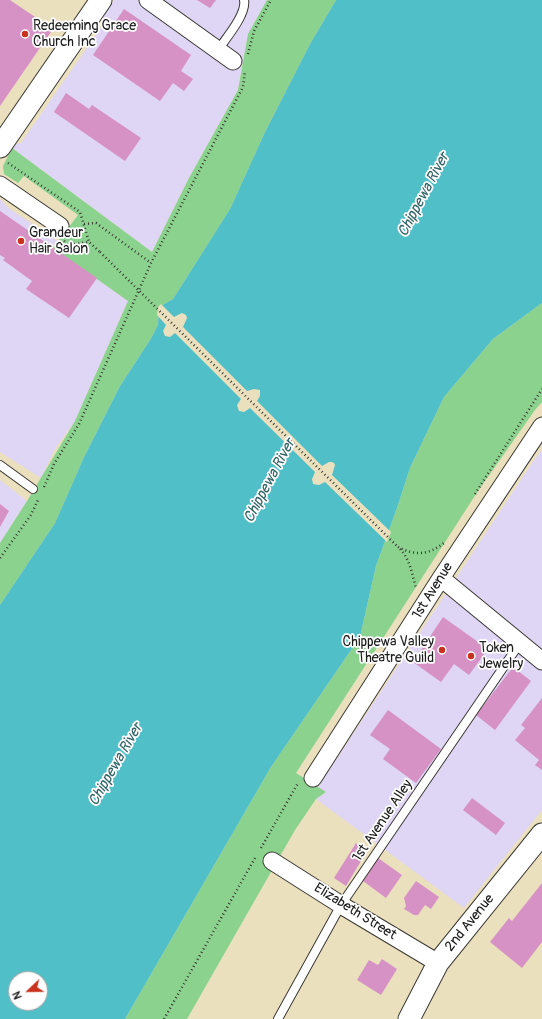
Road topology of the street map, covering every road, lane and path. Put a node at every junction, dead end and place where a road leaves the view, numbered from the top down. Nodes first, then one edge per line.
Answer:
1 (101, 0) edge
2 (148, 0) edge
3 (244, 0) edge
4 (271, 0) edge
5 (218, 50) junction
6 (242, 61) junction
7 (3, 154) edge
8 (0, 185) edge
9 (84, 224) junction
10 (60, 226) joint
11 (89, 242) junction
12 (68, 245) junction
13 (63, 251) dead end
14 (151, 263) junction
15 (542, 426) edge
16 (0, 465) edge
17 (43, 488) dead end
18 (33, 489) dead end
19 (41, 494) dead end
20 (445, 542) dead end
21 (398, 547) junction
22 (0, 558) edge
23 (441, 578) junction
24 (416, 592) dead end
25 (520, 643) junction
26 (542, 661) edge
27 (313, 778) dead end
28 (542, 834) edge
29 (272, 861) dead end
30 (341, 905) junction
31 (438, 963) junction
32 (278, 1019) edge
33 (409, 1019) edge

1 - 7 street
2 - 5 street
3 - 5 lane
4 - 6 path
5 - 6 street
6 - 14 path
7 - 9 path
8 - 10 street
9 - 11 path
9 - 14 path
10 - 12 path
11 - 12 path
11 - 21 path, bridge
12 - 13 path
14 - 17 path
15 - 23 street, 1st Avenue
16 - 18 lane
19 - 22 path
20 - 21 path
21 - 24 path
23 - 25 street
23 - 27 street, 1st Avenue
25 - 26 street
25 - 30 lane, 1st Avenue Alley
28 - 31 street, 2nd Avenue
29 - 30 street, Elizabeth Street
30 - 31 street, Elizabeth Street
30 - 32 lane, 1st Avenue Alley
31 - 33 street, 2nd Avenue

